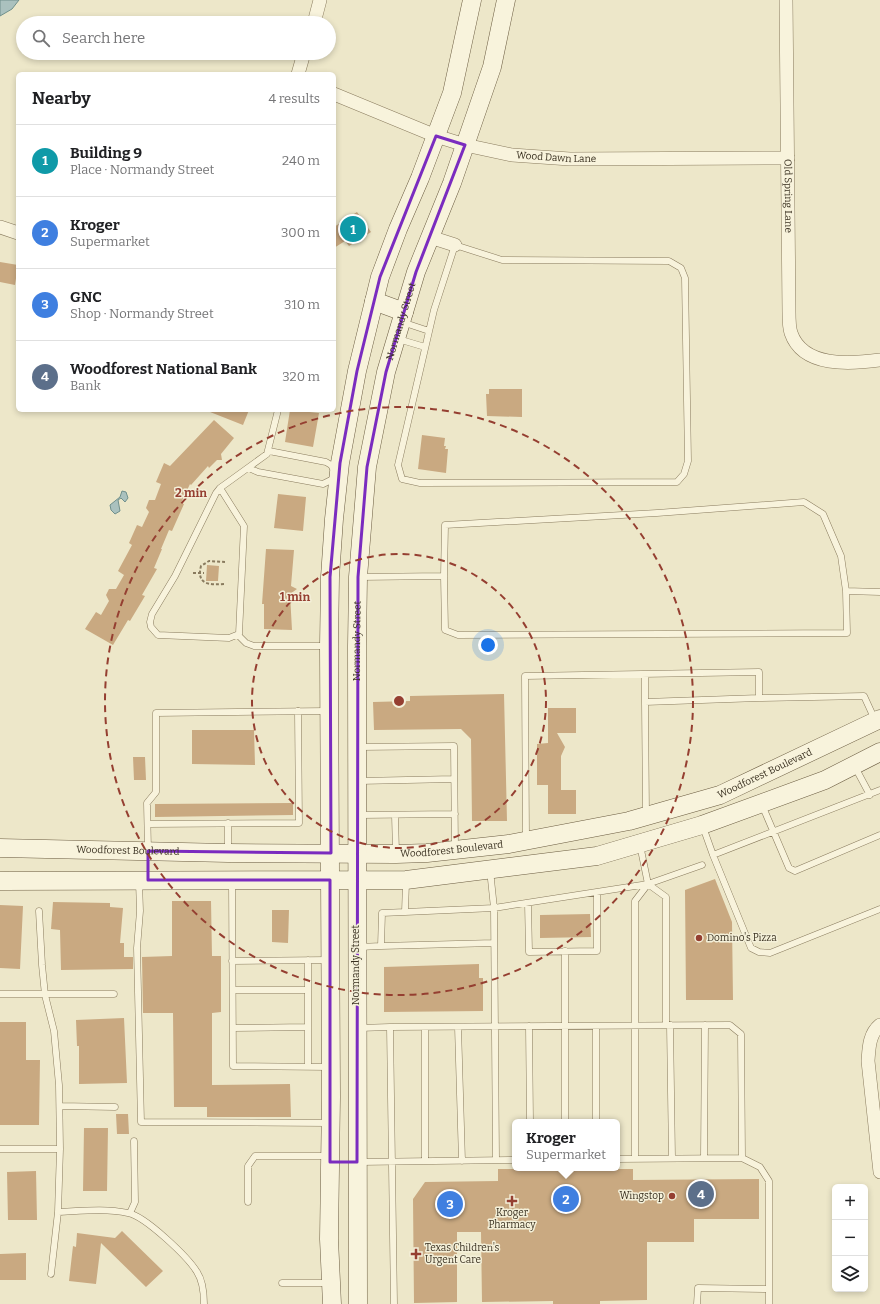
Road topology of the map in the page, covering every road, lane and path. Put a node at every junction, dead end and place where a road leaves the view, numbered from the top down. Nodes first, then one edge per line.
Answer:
1 (320, 0) edge
2 (472, 0) edge
3 (506, 0) edge
4 (786, 0) edge
5 (316, 16) edge
6 (302, 60) edge
7 (299, 72) edge
8 (336, 95) edge
9 (436, 136) junction
10 (465, 145) junction
11 (788, 158) junction
12 (0, 227) edge
13 (16, 232) edge
14 (430, 237) junction
15 (455, 245) junction
16 (374, 301) junction
17 (401, 324) junction
18 (429, 331) junction
19 (425, 347) junction
20 (880, 360) edge
21 (278, 412) edge
22 (269, 451) junction
23 (249, 468) junction
24 (338, 476) junction
25 (366, 479) junction
26 (220, 488) junction
27 (225, 562) dead end
28 (193, 573) dead end
29 (200, 573) junction
30 (204, 573) dead end
31 (444, 576) junction
32 (358, 577) junction
33 (224, 584) dead end
34 (846, 591) junction
35 (880, 592) edge
36 (238, 635) junction
37 (330, 646) junction
38 (357, 646) junction
39 (645, 674) junction
40 (759, 698) junction
41 (645, 702) junction
42 (298, 711) junction
43 (330, 711) junction
44 (878, 720) edge
45 (842, 738) junction
46 (356, 747) junction
47 (880, 752) edge
48 (854, 765) junction
49 (454, 779) junction
50 (356, 781) junction
51 (880, 790) edge
52 (870, 795) junction
53 (762, 803) junction
54 (455, 814) junction
55 (356, 815) junction
56 (395, 815) junction
57 (646, 817) junction
58 (629, 822) junction
59 (228, 823) junction
60 (148, 824) junction
61 (702, 825) junction
62 (774, 831) junction
63 (880, 835) edge
64 (526, 840) junction
65 (640, 844) junction
66 (0, 848) edge
67 (455, 850) junction
68 (148, 851) junction
69 (228, 853) junction
70 (330, 853) junction
71 (356, 854) junction
72 (396, 854) junction
73 (713, 855) junction
74 (702, 865) dead end
75 (490, 870) junction
76 (143, 880) junction
77 (232, 880) junction
78 (330, 880) junction
79 (356, 880) junction
80 (406, 880) junction
81 (0, 881) edge
82 (648, 884) junction
83 (597, 892) junction
84 (528, 903) junction
85 (494, 908) junction
86 (880, 909) edge
87 (39, 911) dead end
88 (405, 912) junction
89 (494, 943) junction
90 (381, 946) junction
91 (356, 947) junction
92 (565, 951) junction
93 (308, 960) junction
94 (330, 960) junction
95 (232, 961) junction
96 (232, 990) junction
97 (308, 990) junction
98 (0, 994) edge
99 (114, 994) dead end
100 (46, 995) junction
101 (635, 1025) junction
102 (668, 1025) junction
103 (705, 1025) junction
104 (494, 1026) junction
105 (529, 1026) junction
106 (565, 1026) junction
107 (596, 1026) junction
108 (308, 1027) junction
109 (390, 1027) junction
110 (425, 1027) junction
111 (458, 1027) junction
112 (233, 1028) junction
113 (357, 1028) junction
114 (877, 1028) edge
115 (308, 1066) junction
116 (331, 1070) junction
117 (357, 1071) junction
118 (60, 1106) junction
119 (115, 1107) dead end
120 (530, 1119) edge
121 (565, 1119) edge
122 (596, 1119) edge
123 (331, 1123) junction
124 (134, 1141) dead end
125 (60, 1148) junction
126 (0, 1149) edge
127 (672, 1158) junction
128 (704, 1158) junction
129 (742, 1158) junction
130 (330, 1159) junction
131 (620, 1159) edge
132 (635, 1159) junction
133 (496, 1160) junction
134 (512, 1160) edge
135 (425, 1161) junction
136 (462, 1161) junction
137 (357, 1162) junction
138 (391, 1162) junction
139 (880, 1172) edge
140 (248, 1202) dead end
141 (58, 1212) junction
142 (130, 1213) junction
143 (51, 1274) dead end
144 (332, 1282) junction
145 (282, 1283) dead end
146 (769, 1289) junction
147 (204, 1304) edge
148 (332, 1304) edge
149 (358, 1304) edge
150 (394, 1304) edge
151 (697, 1304) edge
152 (769, 1304) edge

1 - 5 street
2 - 9 main road
3 - 10 main road, Normandy Street
4 - 11 street, Old Spring Lane
6 - 7 street
8 - 9 street, Wood Dawn Lane
9 - 10 street, Wood Dawn Lane
9 - 16 main road
10 - 11 street, Wood Dawn Lane
10 - 14 main road, Normandy Street
11 - 20 street, Old Spring Lane
12 - 13 street
14 - 15 street
14 - 17 main road, Normandy Street
15 - 18 lane
15 - 19 lane
16 - 17 main road
16 - 24 main road
17 - 18 lane
17 - 19 lane
17 - 25 main road, Normandy Street
18 - 19 lane
21 - 22 lane
22 - 23 lane
22 - 24 lane
23 - 24 lane
23 - 26 lane
24 - 25 main road
24 - 37 main road
25 - 32 main road, Normandy Street
26 - 36 lane
26 - 36 lane
27 - 29 path
28 - 29 path
29 - 30 path
29 - 33 path
31 - 32 lane
31 - 34 lane
31 - 34 lane
32 - 38 main road, Normandy Street
34 - 35 lane
36 - 37 lane
37 - 38 main road
37 - 43 main road
38 - 46 main road, Normandy Street
39 - 40 lane
39 - 41 lane
39 - 64 lane
40 - 41 lane
40 - 44 lane
41 - 57 lane
42 - 43 lane
42 - 59 lane
42 - 60 lane
43 - 70 main road
44 - 45 main road, Woodforest Boulevard
45 - 48 main road
45 - 57 main road, Woodforest Boulevard
46 - 49 lane
46 - 50 main road, Normandy Street
47 - 48 main road
48 - 52 lane
48 - 53 main road
49 - 50 lane
49 - 54 lane
50 - 55 main road, Normandy Street
51 - 52 lane
52 - 62 lane
53 - 61 main road
53 - 62 lane
54 - 56 lane
54 - 67 lane
55 - 56 lane
55 - 71 main road, Normandy Street
56 - 72 lane
57 - 58 main road, Woodforest Boulevard
58 - 64 main road, Woodforest Boulevard
58 - 65 main road
59 - 60 lane
59 - 69 lane
60 - 68 lane
61 - 65 main road
61 - 73 lane
62 - 63 lane
62 - 73 lane
64 - 67 main road, Woodforest Boulevard
65 - 75 main road
65 - 82 lane
66 - 68 main road, Woodforest Boulevard
67 - 72 main road, Woodforest Boulevard
68 - 69 main road, Woodforest Boulevard
68 - 76 main road
69 - 70 main road, Woodforest Boulevard
70 - 71 main road, Woodforest Boulevard
70 - 78 main road
71 - 72 main road, Woodforest Boulevard
71 - 79 main road, Normandy Street
73 - 86 lane
74 - 82 lane
75 - 80 main road
75 - 85 lane
76 - 77 main road
76 - 81 main road
76 - 123 lane
77 - 78 main road
77 - 95 lane
78 - 79 main road
78 - 94 main road
79 - 80 main road
79 - 91 main road, Normandy Street
80 - 88 lane
82 - 83 lane
82 - 101 lane
82 - 102 lane
83 - 84 lane
83 - 92 lane
84 - 85 lane
84 - 92 lane
85 - 88 lane
85 - 89 lane
87 - 100 lane
88 - 90 lane
89 - 90 lane
89 - 104 lane
90 - 91 lane
91 - 113 main road, Normandy Street
92 - 106 lane
93 - 94 lane
93 - 95 lane
93 - 97 lane
94 - 116 main road
95 - 96 lane
96 - 97 lane
96 - 112 lane
97 - 108 lane
98 - 100 lane
99 - 100 lane
100 - 118 lane
101 - 102 lane
101 - 107 lane
101 - 132 lane
102 - 103 lane
102 - 127 lane
103 - 128 lane
103 - 129 lane
104 - 105 lane
104 - 111 lane
104 - 133 lane
105 - 106 lane
105 - 120 lane
106 - 107 lane
106 - 121 lane
107 - 122 lane
108 - 112 lane
108 - 115 lane
109 - 110 lane
109 - 113 lane
109 - 138 lane
110 - 111 lane
110 - 135 lane
111 - 136 lane
112 - 115 lane
113 - 117 main road, Normandy Street
114 - 139 street
115 - 116 lane
116 - 117 main road
116 - 123 main road
117 - 137 main road, Normandy Street
118 - 119 lane
118 - 125 lane
123 - 130 main road
124 - 142 lane
125 - 126 lane
125 - 141 lane
127 - 128 lane
127 - 132 lane
128 - 129 lane
129 - 146 lane
130 - 137 main road
130 - 140 lane
130 - 144 main road
131 - 132 lane
133 - 134 lane
133 - 136 lane
135 - 136 lane
135 - 138 lane
137 - 138 lane
137 - 149 main road, Normandy Street
138 - 150 lane
141 - 142 lane
141 - 143 lane
142 - 147 lane
144 - 145 lane
144 - 148 main road
146 - 151 lane
146 - 152 lane

